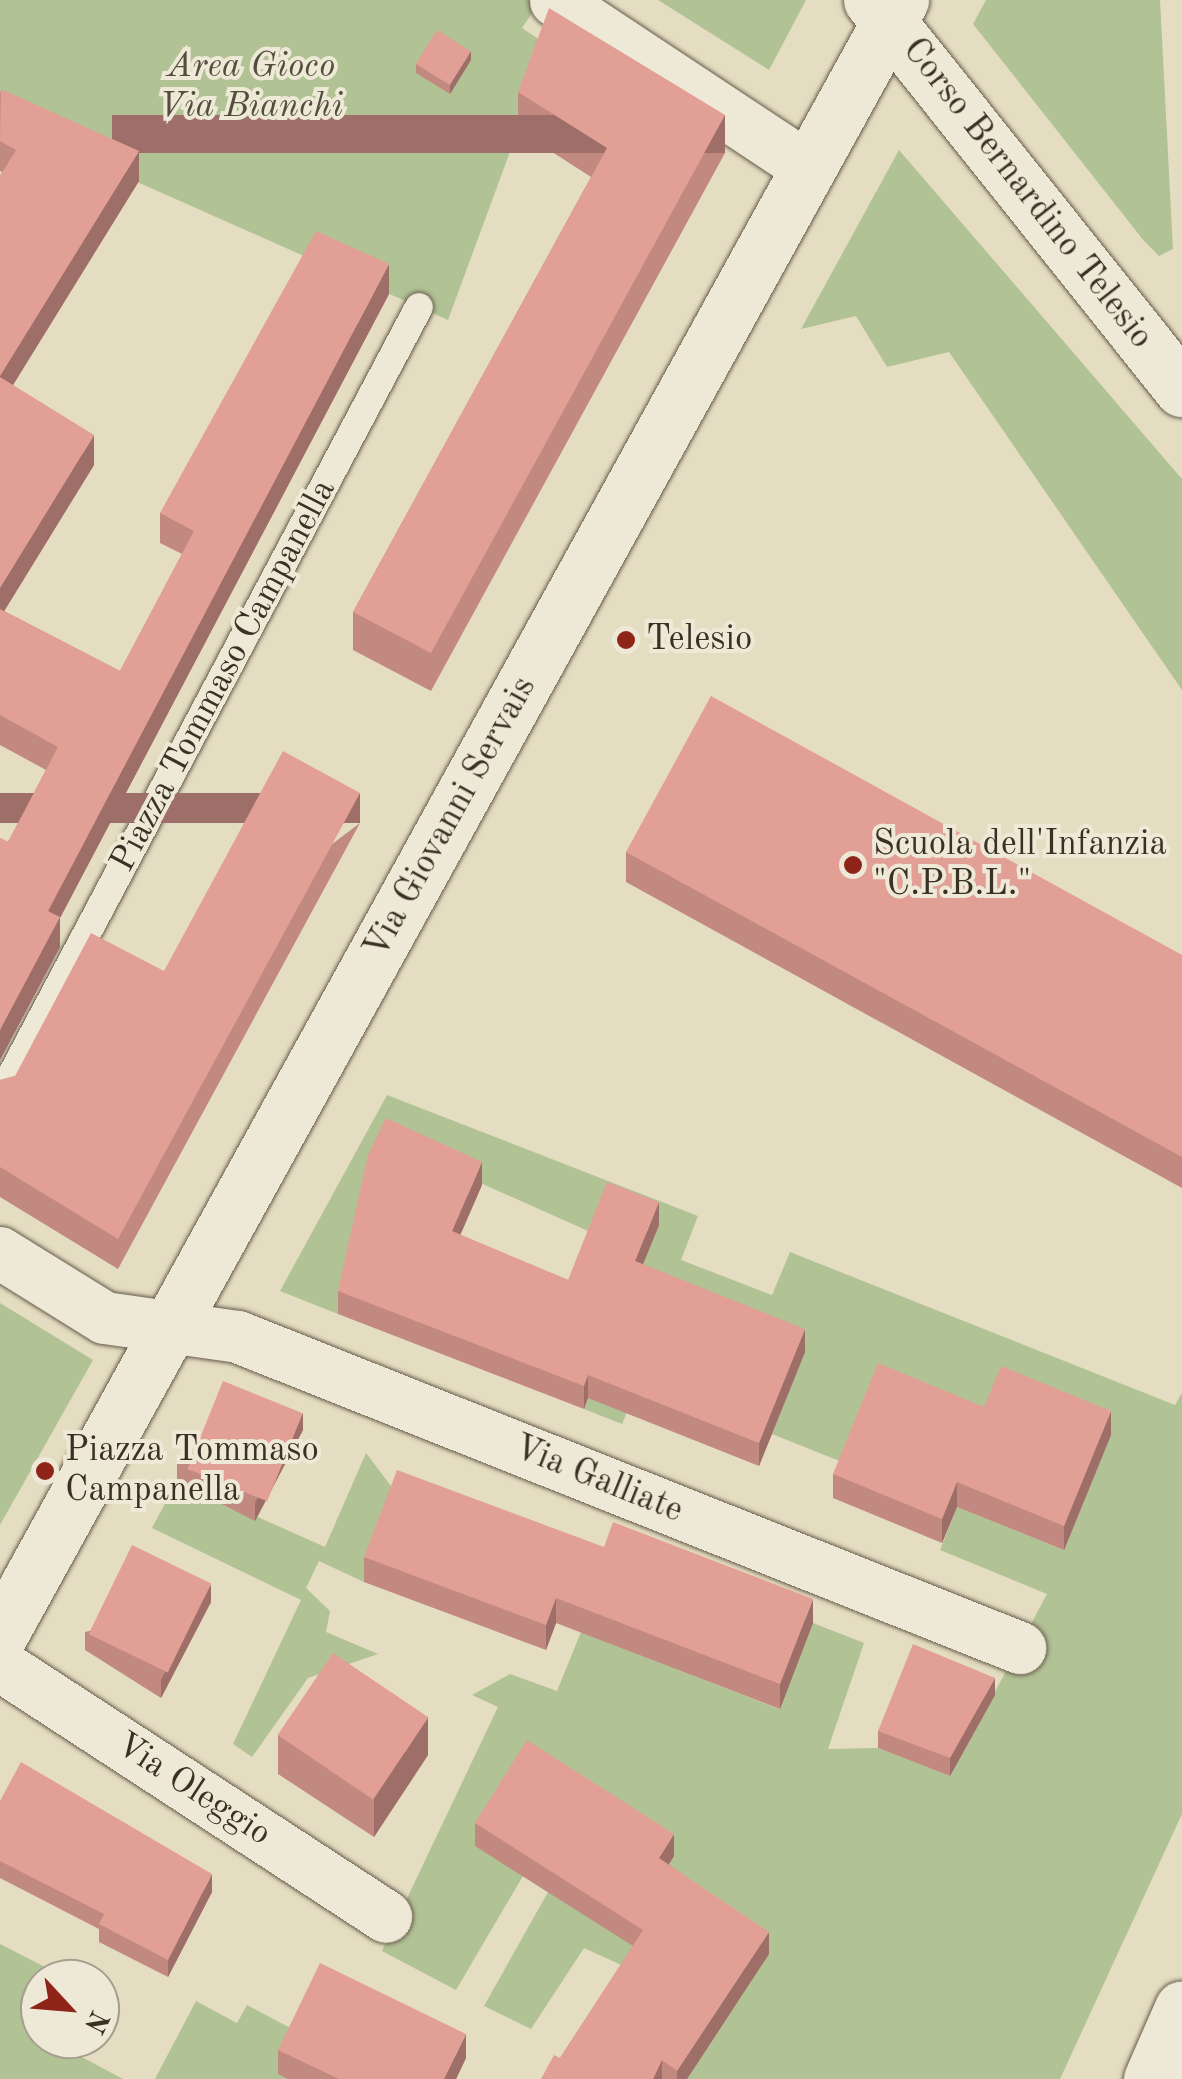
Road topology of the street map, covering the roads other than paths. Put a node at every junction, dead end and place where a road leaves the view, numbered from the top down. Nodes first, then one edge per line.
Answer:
1 (556, 1) edge
2 (887, 7) edge
3 (807, 167) junction
4 (419, 307) dead end
5 (1182, 389) edge
6 (0, 1097) edge
7 (0, 1253) edge
8 (172, 1324) junction
9 (0, 1635) edge
10 (1020, 1648) dead end
11 (0, 1665) edge
12 (386, 1917) dead end
13 (1182, 2008) edge
14 (1151, 2079) edge

1 - 3 street
2 - 3 street, Via Giovanni Servais
2 - 5 street, Corso Bernardino Telesio
3 - 8 street, Via Giovanni Servais
4 - 6 lane, Piazza Tommaso Campanella
7 - 8 street
8 - 9 street, Via Giovanni Servais
8 - 10 street, Via Galliate
11 - 12 street, Via Oleggio
13 - 14 street

